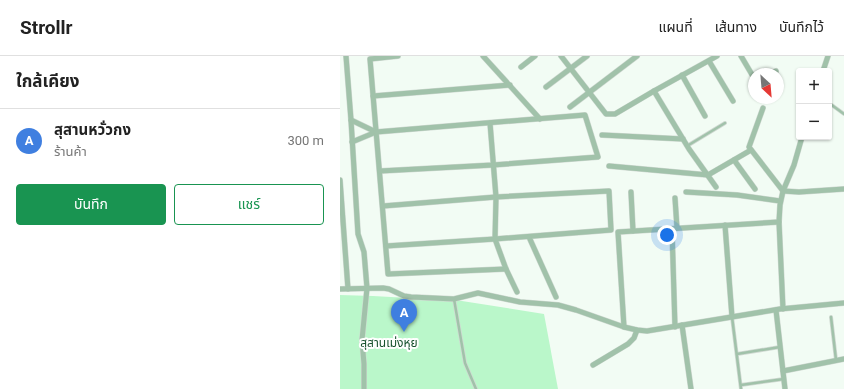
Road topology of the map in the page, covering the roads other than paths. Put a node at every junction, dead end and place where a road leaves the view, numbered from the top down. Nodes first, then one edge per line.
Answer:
1 (346, 56) edge
2 (398, 56) edge
3 (483, 56) edge
4 (535, 56) edge
5 (561, 56) edge
6 (587, 56) edge
7 (637, 56) edge
8 (717, 56) edge
9 (741, 56) edge
10 (828, 56) edge
11 (709, 61) junction
12 (520, 67) dead end
13 (570, 68) junction
14 (748, 68) edge
15 (824, 68) edge
16 (682, 76) junction
17 (510, 85) junction
18 (546, 87) dead end
19 (654, 91) junction
20 (589, 92) junction
21 (373, 96) junction
22 (733, 101) dead end
23 (830, 104) edge
24 (570, 107) dead end
25 (763, 108) dead end
26 (844, 114) edge
27 (705, 116) dead end
28 (540, 119) junction
29 (351, 120) junction
30 (490, 123) junction
31 (725, 123) dead end
32 (376, 132) junction
33 (602, 135) dead end
34 (683, 139) junction
35 (801, 140) edge
36 (352, 142) junction
37 (687, 146) junction
38 (751, 150) junction
39 (734, 160) junction
40 (493, 165) junction
41 (609, 166) dead end
42 (380, 171) junction
43 (708, 175) junction
44 (340, 180) edge
45 (340, 187) edge
46 (716, 187) dead end
47 (755, 189) dead end
48 (844, 190) edge
49 (783, 191) junction
50 (631, 192) dead end
51 (686, 192) dead end
52 (496, 197) junction
53 (675, 198) dead end
54 (780, 201) junction
55 (383, 206) junction
56 (779, 222) junction
57 (725, 226) junction
58 (675, 228) junction
59 (342, 231) edge
60 (633, 231) junction
61 (529, 237) junction
62 (496, 239) junction
63 (386, 246) junction
64 (506, 269) junction
65 (366, 288) junction
66 (340, 289) edge
67 (348, 289) junction
68 (517, 292) dead end
69 (556, 297) dead end
70 (454, 299) junction
71 (844, 303) edge
72 (783, 309) junction
73 (776, 310) junction
74 (732, 317) junction
75 (831, 317) dead end
76 (682, 325) junction
77 (624, 327) junction
78 (675, 327) junction
79 (636, 330) junction
80 (780, 347) junction
81 (737, 354) junction
82 (844, 359) edge
83 (836, 360) junction
84 (592, 365) dead end
85 (783, 370) junction
86 (784, 379) junction
87 (740, 385) junction
88 (364, 389) edge
89 (476, 389) edge
90 (691, 389) edge
91 (741, 389) edge
92 (785, 389) edge

1 - 29 street
2 - 21 street
3 - 17 street
4 - 12 street
5 - 13 street
6 - 13 street
7 - 20 street
8 - 11 street
9 - 14 street
10 - 15 street
11 - 16 street
11 - 22 street
13 - 18 street
13 - 20 street
16 - 19 street
16 - 27 street
17 - 21 street
17 - 28 street
19 - 20 street
19 - 34 street
20 - 24 street
21 - 32 street
23 - 26 lane
25 - 38 street
28 - 30 street
28 - 40 street
29 - 32 street
29 - 36 street
30 - 32 street
30 - 40 street
31 - 37 lane
32 - 36 street
32 - 42 street
33 - 34 street
34 - 37 street
35 - 49 street
36 - 65 street
37 - 43 street
38 - 39 street
38 - 49 street
39 - 43 street
39 - 47 street
40 - 42 street
40 - 52 street
41 - 43 street
42 - 55 street
43 - 46 street
44 - 45 street
45 - 59 street
48 - 49 street
49 - 54 street
50 - 60 street
51 - 54 street
52 - 55 street
52 - 61 street
52 - 62 street
53 - 58 street
54 - 56 street
55 - 63 street
56 - 57 street
56 - 72 street
57 - 58 street
57 - 74 street
58 - 60 street
58 - 78 street
59 - 67 street
60 - 77 street
61 - 62 street
61 - 69 street
62 - 63 street
62 - 64 street
63 - 64 street
64 - 68 street
65 - 67 street
65 - 70 street
65 - 88 street
66 - 67 street
70 - 77 street
70 - 89 lane
71 - 72 street
72 - 73 street
73 - 74 street
73 - 80 street
74 - 76 street
74 - 81 lane
75 - 83 lane
76 - 78 street
76 - 90 street
77 - 79 street
78 - 79 street
79 - 84 street
80 - 81 lane
80 - 85 street
81 - 87 lane
82 - 83 street
83 - 85 street
85 - 86 street
86 - 87 lane
86 - 92 street
87 - 91 lane

